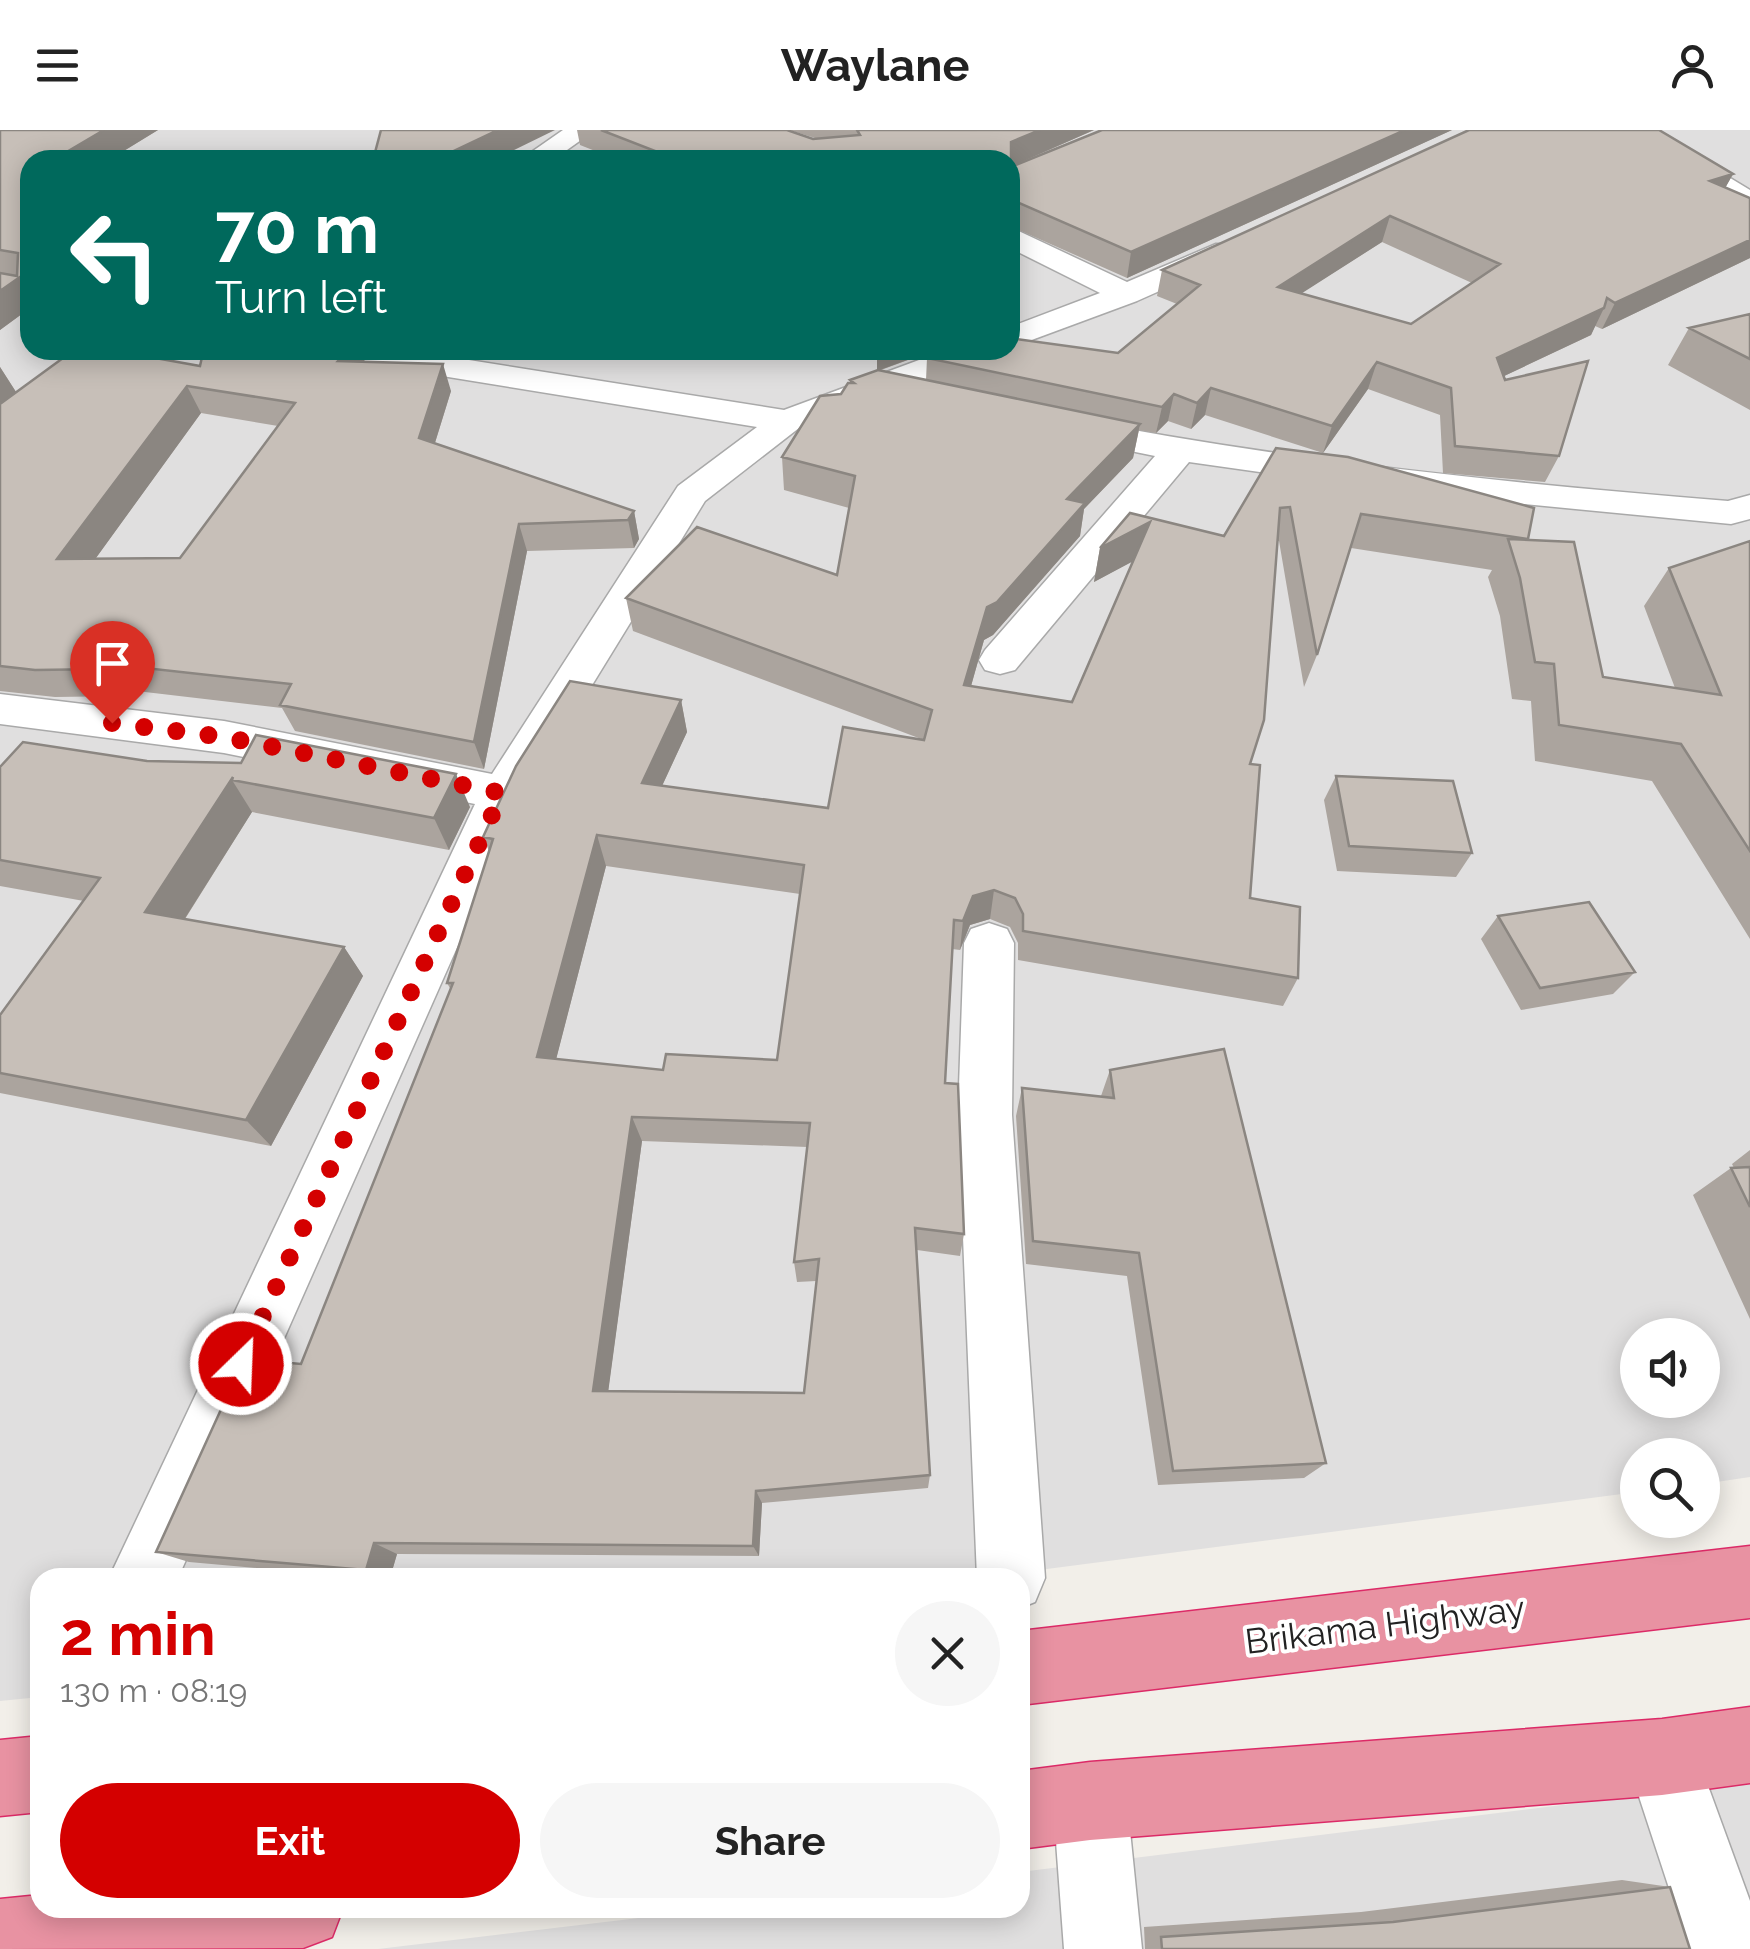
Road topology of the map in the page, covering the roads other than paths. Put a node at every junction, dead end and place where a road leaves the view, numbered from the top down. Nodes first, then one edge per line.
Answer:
1 (582, 130) edge
2 (1632, 130) edge
3 (550, 150) edge
4 (1750, 202) edge
5 (1252, 238) edge
6 (1020, 241) edge
7 (1126, 294) junction
8 (1020, 334) edge
9 (406, 360) edge
10 (950, 360) edge
11 (876, 388) junction
12 (932, 400) edge
13 (1027, 420) edge
14 (787, 421) junction
15 (1178, 452) junction
16 (1744, 514) edge
17 (1000, 660) dead end
18 (0, 709) edge
19 (502, 793) junction
20 (989, 944) dead end
21 (148, 1568) edge
22 (1009, 1568) edge
23 (1750, 1582) edge
24 (1030, 1667) edge
25 (1750, 1745) edge
26 (1662, 1757) junction
27 (30, 1775) edge
28 (0, 1778) edge
29 (1055, 1806) edge
30 (280, 1923) edge
31 (0, 1940) edge
32 (1104, 1949) edge
33 (1728, 1949) edge

1 - 3 street
2 - 4 street
5 - 7 street
6 - 7 street
7 - 8 street
9 - 14 street
10 - 11 street
11 - 12 street
11 - 14 street
13 - 15 street
14 - 19 street
15 - 16 street
15 - 17 street
18 - 19 street
19 - 21 street
20 - 22 street
23 - 24 highway, Brikama Highway
25 - 26 highway
26 - 29 highway
26 - 33 street
27 - 28 highway
29 - 32 street
30 - 31 highway

